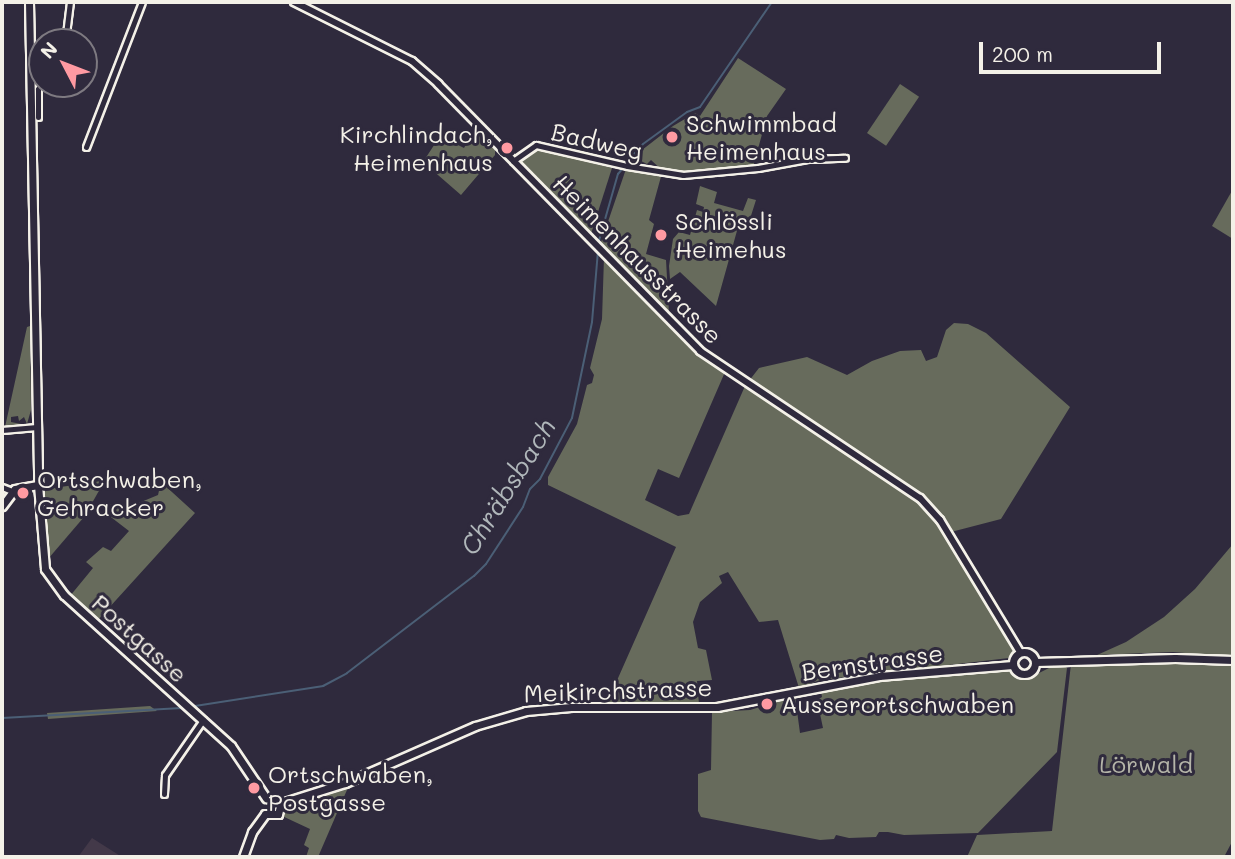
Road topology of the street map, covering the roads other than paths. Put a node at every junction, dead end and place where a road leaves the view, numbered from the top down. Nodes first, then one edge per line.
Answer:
1 (29, 2) edge
2 (70, 2) edge
3 (142, 2) edge
4 (294, 2) edge
5 (67, 28) edge
6 (38, 98) edge
7 (38, 117) dead end
8 (86, 148) dead end
9 (845, 158) dead end
10 (513, 161) junction
11 (37, 427) junction
12 (2, 430) edge
13 (38, 485) junction
14 (2, 487) edge
15 (12, 491) junction
16 (2, 506) edge
17 (1020, 652) junction
18 (1233, 660) edge
19 (1036, 662) junction
20 (1013, 664) junction
21 (739, 704) joint
22 (203, 720) junction
23 (164, 794) dead end
24 (266, 798) junction
25 (281, 803) junction
26 (265, 814) junction
27 (243, 857) edge

1 - 11 main road, Postgasse
2 - 5 street
3 - 8 street
4 - 10 street, Heimenhausstrasse
6 - 7 street
9 - 10 street, Badweg
10 - 17 street, Heimenhausstrasse
11 - 12 street
11 - 13 main road, Postgasse
13 - 15 main road
13 - 22 main road, Postgasse
14 - 15 street
15 - 16 main road
17 - 19 main road
17 - 20 main road
18 - 19 main road
19 - 20 main road
20 - 21 main road, Bernstrasse
21 - 25 main road, Meikirchstrasse
22 - 23 street
22 - 24 main road, Postgasse
24 - 25 main road
24 - 26 main road
25 - 26 main road
26 - 27 main road

